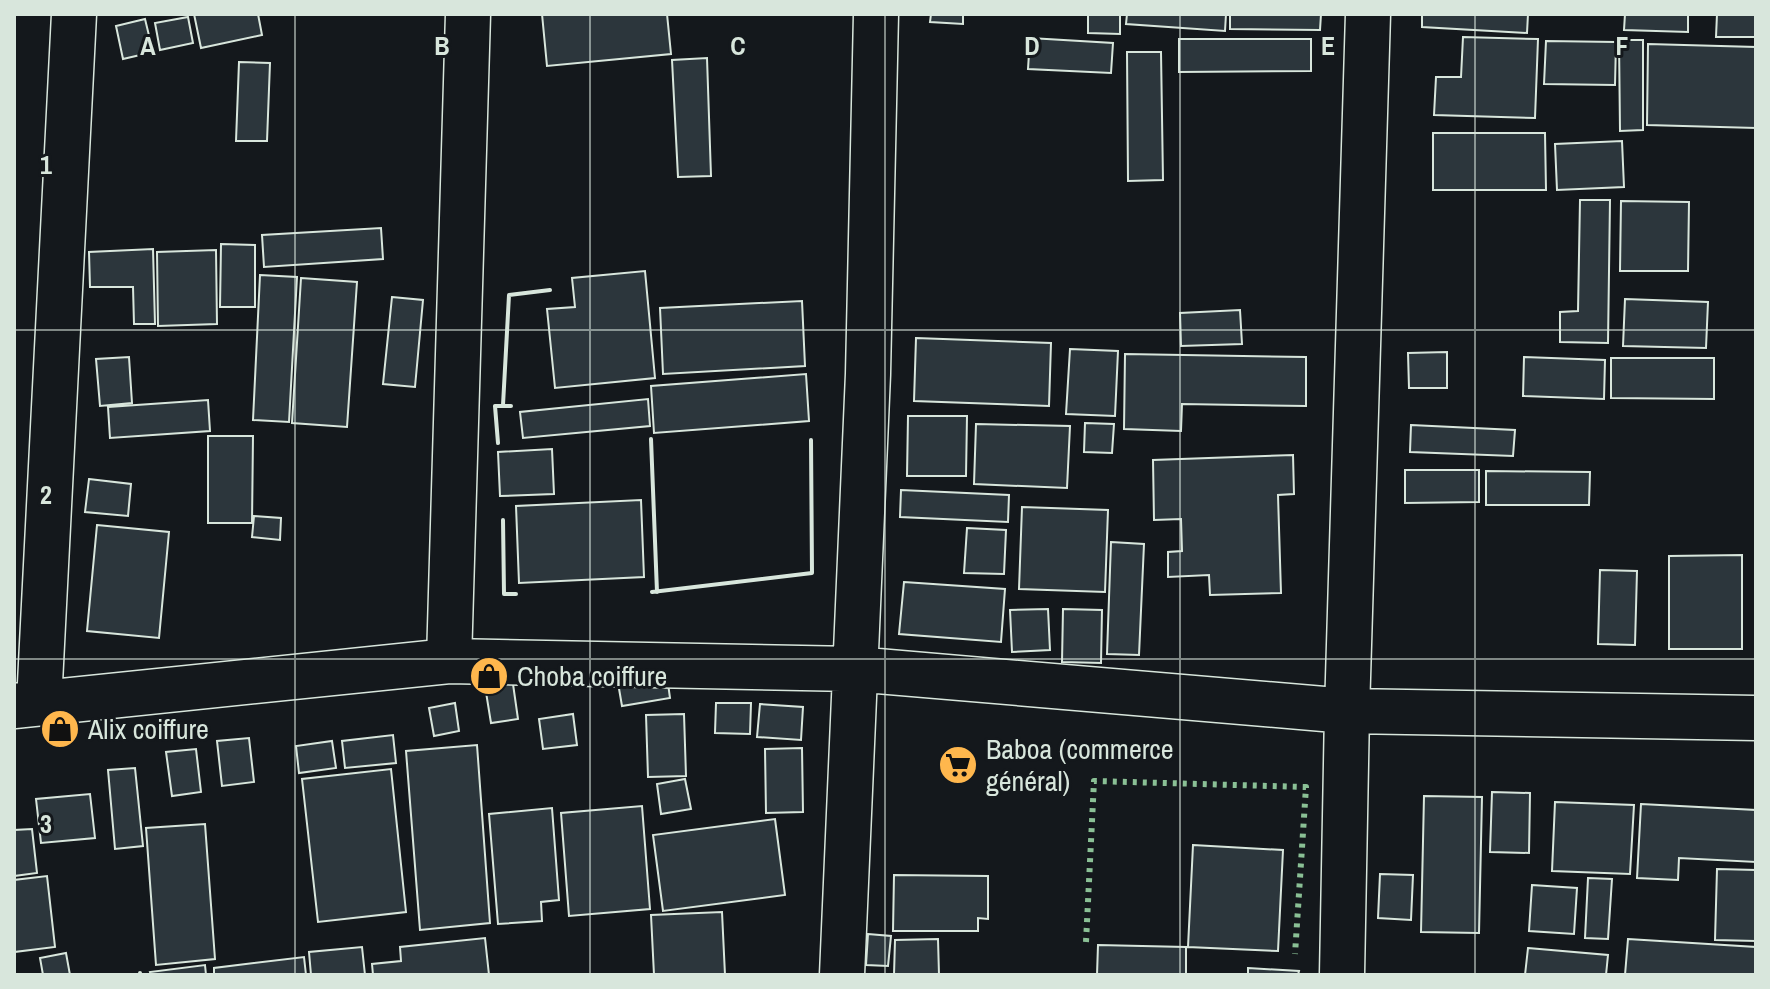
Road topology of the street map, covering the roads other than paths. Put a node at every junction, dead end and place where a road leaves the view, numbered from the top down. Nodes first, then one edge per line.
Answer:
1 (74, 14) edge
2 (468, 14) edge
3 (876, 14) edge
4 (1368, 14) edge
5 (449, 661) junction
6 (854, 669) junction
7 (27, 705) edge
8 (1347, 711) junction
9 (1756, 718) edge
10 (842, 975) edge
11 (1342, 975) edge

1 - 7 street
2 - 5 street
3 - 6 street
4 - 8 street
5 - 6 street
5 - 7 street
6 - 8 street
6 - 10 street
8 - 9 street
8 - 11 street

